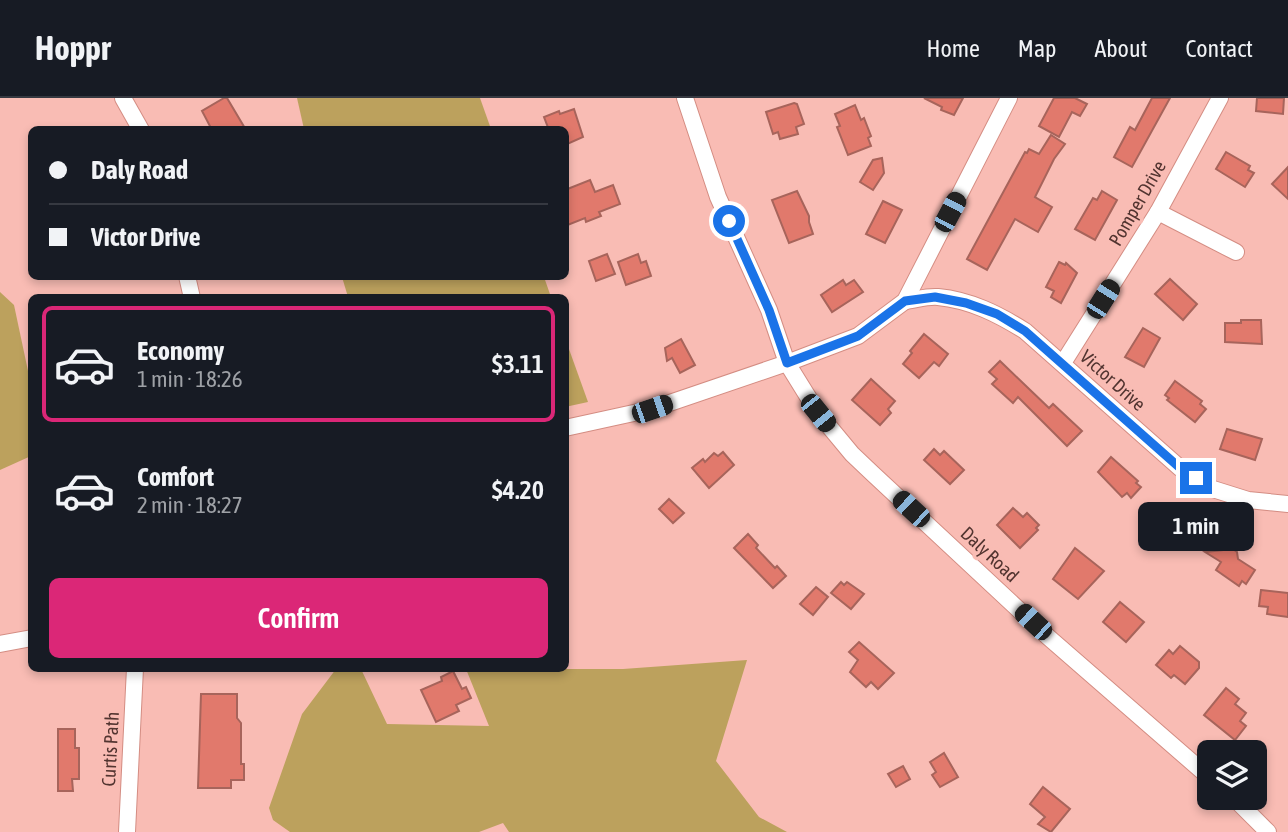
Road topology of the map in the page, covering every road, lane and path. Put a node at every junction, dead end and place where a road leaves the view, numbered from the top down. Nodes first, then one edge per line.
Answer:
1 (123, 98) edge
2 (685, 98) edge
3 (1009, 98) edge
4 (1220, 98) edge
5 (139, 126) edge
6 (1158, 212) junction
7 (1236, 252) dead end
8 (905, 301) junction
9 (787, 363) junction
10 (1063, 363) junction
11 (569, 427) edge
12 (1288, 504) edge
13 (28, 639) edge
14 (0, 644) edge
15 (135, 672) edge
16 (1197, 767) edge
17 (1246, 810) edge
18 (127, 832) edge
19 (1268, 832) edge

1 - 5 street
2 - 9 street, Daly Road
3 - 8 street
4 - 6 street, Pomper Drive
6 - 7 street
6 - 10 street, Pomper Drive
8 - 9 street
8 - 10 street, Victor Drive
9 - 11 street
9 - 16 street, Daly Road
10 - 12 street, Victor Drive
13 - 14 street
15 - 18 street, Curtis Path
17 - 19 street

